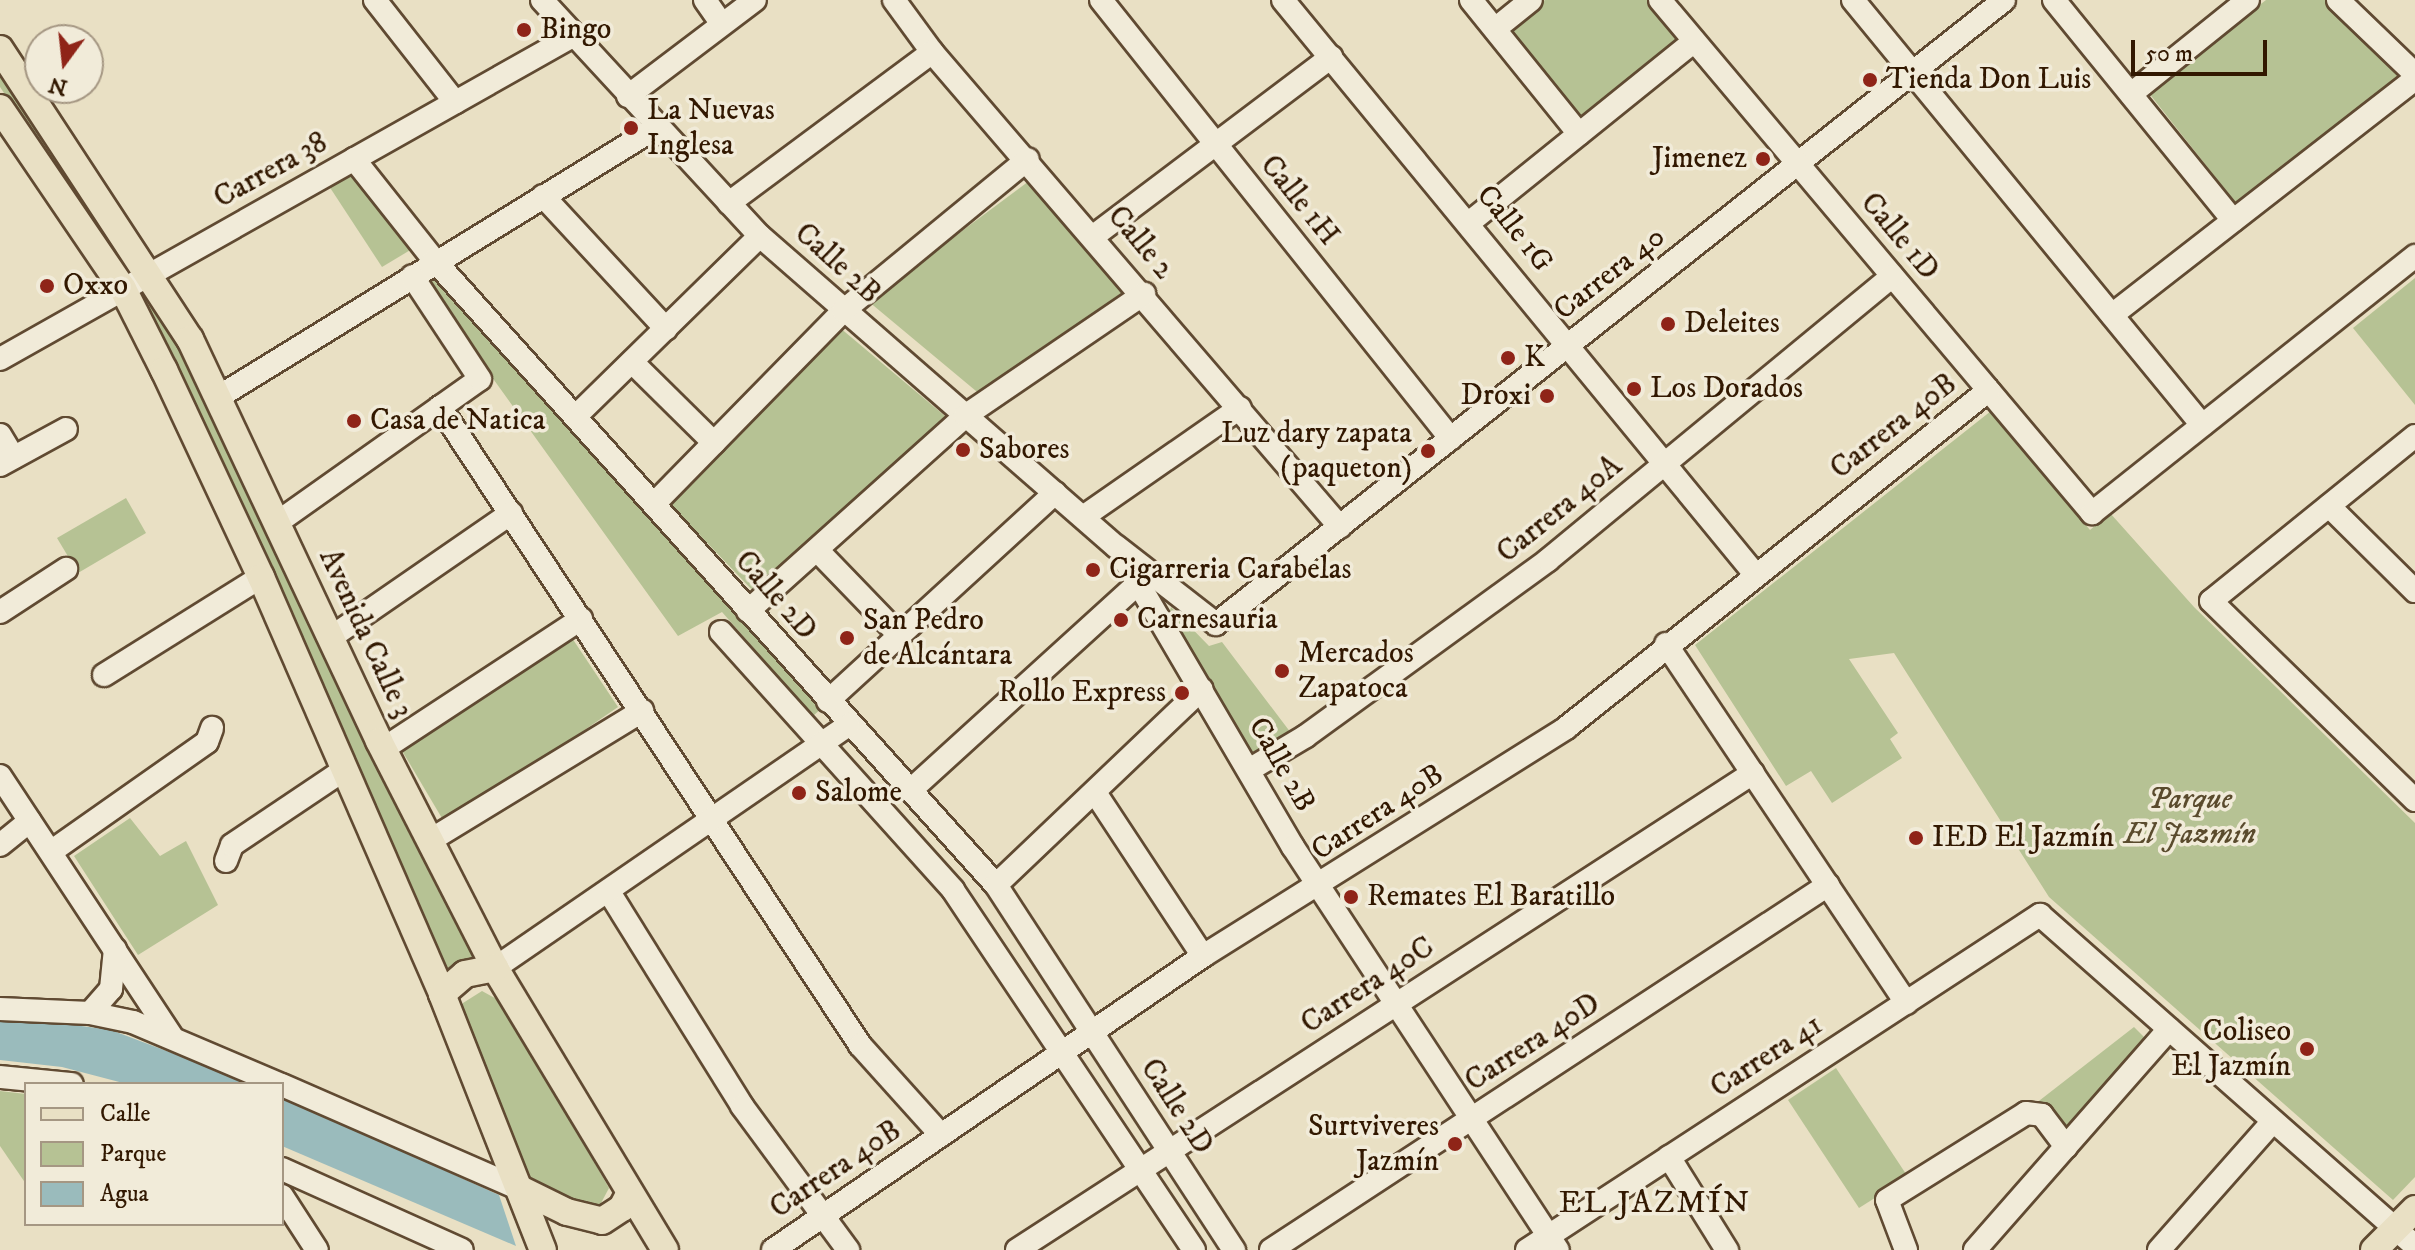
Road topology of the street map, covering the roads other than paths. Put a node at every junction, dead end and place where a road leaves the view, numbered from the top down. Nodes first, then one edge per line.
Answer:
1 (375, 0) edge
2 (542, 0) edge
3 (705, 0) edge
4 (755, 0) edge
5 (894, 0) edge
6 (1101, 0) edge
7 (1283, 0) edge
8 (1471, 0) edge
9 (1531, 0) edge
10 (1660, 0) edge
11 (1853, 0) edge
12 (2004, 0) edge
13 (2054, 0) edge
14 (2248, 0) edge
15 (2338, 0) edge
16 (722, 24) junction
17 (1495, 29) junction
18 (571, 37) junction
19 (1694, 41) junction
20 (0, 49) edge
21 (932, 52) junction
22 (1331, 57) junction
23 (1912, 73) junction
24 (2415, 77) edge
25 (2131, 94) junction
26 (628, 96) junction
27 (455, 102) junction
28 (0, 108) edge
29 (657, 127) junction
30 (1579, 134) junction
31 (1216, 144) junction
32 (354, 159) junction
33 (1028, 159) junction
34 (1798, 163) junction
35 (543, 196) junction
36 (729, 203) junction
37 (2233, 220) junction
38 (1470, 222) junction
39 (1095, 235) junction
40 (760, 236) junction
41 (2415, 256) edge
42 (434, 260) junction
43 (151, 272) junction
44 (412, 276) junction
45 (1892, 276) junction
46 (123, 289) junction
47 (1144, 294) junction
48 (843, 311) junction
49 (2112, 315) junction
50 (666, 329) junction
51 (1569, 345) junction
52 (0, 359) edge
53 (632, 362) junction
54 (1989, 390) junction
55 (220, 396) junction
56 (440, 407) junction
57 (1240, 408) junction
58 (576, 416) junction
59 (965, 416) junction
60 (2202, 425) junction
61 (66, 429) dead end
62 (0, 435) edge
63 (2415, 436) edge
64 (1451, 439) junction
65 (714, 443) junction
66 (7, 461) edge
67 (1665, 464) junction
68 (1055, 493) junction
69 (654, 504) junction
70 (2329, 506) junction
71 (511, 513) junction
72 (1083, 517) junction
73 (278, 522) junction
74 (1340, 527) junction
75 (1117, 547) junction
76 (817, 550) junction
77 (66, 569) dead end
78 (1755, 574) junction
79 (261, 577) junction
80 (1138, 583) junction
81 (2415, 591) edge
82 (748, 611) junction
83 (0, 612) edge
84 (581, 619) junction
85 (1216, 624) joint
86 (721, 632) dead end
87 (899, 635) junction
88 (330, 638) junction
89 (1666, 644) junction
90 (104, 675) dead end
91 (1202, 689) junction
92 (828, 701) junction
93 (642, 711) junction
94 (849, 725) junction
95 (212, 728) dead end
96 (822, 745) junction
97 (383, 749) junction
98 (345, 769) junction
99 (1249, 770) junction
100 (1753, 773) junction
101 (0, 776) edge
102 (912, 789) junction
103 (1096, 794) junction
104 (2415, 800) edge
105 (30, 821) junction
106 (712, 822) junction
107 (429, 841) junction
108 (0, 845) edge
109 (52, 851) junction
110 (226, 861) dead end
111 (996, 885) junction
112 (1828, 885) junction
113 (1319, 886) junction
114 (609, 892) junction
115 (115, 949) junction
116 (1203, 956) junction
117 (495, 968) junction
118 (442, 994) junction
119 (1906, 1003) junction
120 (1396, 1004) junction
121 (0, 1009) edge
122 (90, 1013) junction
123 (2169, 1029) junction
124 (1093, 1033) junction
125 (173, 1038) junction
126 (1065, 1051) junction
127 (0, 1077) edge
128 (51, 1082) edge
129 (273, 1082) edge
130 (284, 1087) edge
131 (1472, 1118) junction
132 (2273, 1121) junction
133 (497, 1134) junction
134 (941, 1135) junction
135 (2066, 1147) junction
136 (1169, 1151) junction
137 (1669, 1157) junction
138 (463, 1165) junction
139 (1141, 1169) junction
140 (284, 1170) edge
141 (520, 1189) junction
142 (628, 1196) junction
143 (284, 1199) edge
144 (2415, 1209) edge
145 (823, 1213) junction
146 (2405, 1237) edge
147 (1553, 1243) edge
148 (317, 1250) edge
149 (462, 1250) edge
150 (543, 1250) edge
151 (665, 1250) edge
152 (773, 1250) edge
153 (848, 1250) edge
154 (1017, 1250) edge
155 (1194, 1250) edge
156 (1234, 1250) edge
157 (1271, 1250) edge
158 (1527, 1250) edge
159 (1727, 1250) edge
160 (1906, 1250) edge
161 (1975, 1250) edge
162 (2159, 1250) edge
163 (2374, 1250) edge

1 - 27 street
2 - 18 street, Calle 2B
3 - 16 street
4 - 16 street
5 - 21 street, Calle 2
6 - 31 street, Calle 1H
7 - 22 street, Calle 1G
8 - 17 street
9 - 17 street
10 - 19 street, Calle 1D
11 - 23 street
12 - 23 street, Carrera 40
13 - 25 street
14 - 25 street
15 - 24 street
16 - 26 street
17 - 30 street
18 - 26 street, Calle 2B
18 - 27 street, Carrera 38
19 - 30 street
19 - 34 street, Calle 1D
20 - 43 main road, Avenida Calle 3
21 - 33 street, Calle 2
21 - 36 street
22 - 31 street
22 - 38 street, Calle 1G
23 - 34 street, Carrera 40
23 - 49 street
24 - 37 street
25 - 37 street
26 - 29 street, Calle 2B
27 - 32 street, Carrera 38
28 - 46 main road
29 - 35 street
29 - 36 street, Calle 2B
30 - 38 street
31 - 39 street
31 - 64 street, Calle 1H
32 - 42 street, Calle 2D
32 - 43 street, Carrera 38
33 - 39 street, Calle 2
33 - 48 street
34 - 45 street, Calle 1D
34 - 51 street, Carrera 40
35 - 42 street
35 - 50 street
36 - 40 street, Calle 2B
37 - 49 street
38 - 51 street, Calle 1G
39 - 47 street, Calle 2
40 - 48 street, Calle 2B
40 - 50 street
41 - 60 street
42 - 44 street
42 - 58 street, Calle 2D
43 - 46 street, Carrera 38
43 - 55 main road, Avenida Calle 3
44 - 55 street
44 - 56 street
45 - 54 street, Calle 1D
45 - 67 street, Carrera 40A
46 - 52 street, Carrera 38
46 - 79 main road
47 - 57 street, Calle 2
47 - 59 street
48 - 59 street, Calle 2B
48 - 65 street
49 - 60 street
50 - 53 street
51 - 64 street, Carrera 40
51 - 67 street, Calle 1G
53 - 58 street
53 - 65 street
54 - 60 street, Calle 1D
54 - 78 street, Carrera 40B
55 - 73 main road, Avenida Calle 3
56 - 71 street
56 - 73 street
57 - 72 street
57 - 74 street, Calle 2
58 - 69 street, Calle 2D
59 - 68 street, Calle 2B
59 - 76 street
61 - 66 street
62 - 66 street
63 - 70 street
64 - 74 street, Carrera 40
65 - 69 street
67 - 78 street, Calle 1G
67 - 99 street, Carrera 40A
68 - 72 street, Calle 2B
68 - 87 street
69 - 82 street, Calle 2D
70 - 81 street
70 - 104 street
71 - 84 street
71 - 88 street
72 - 75 street, Calle 2B
73 - 88 main road, Avenida Calle 3
74 - 85 street, Carrera 40
75 - 80 street, Calle 2B
75 - 85 street, Calle 2B
76 - 82 street
76 - 87 street
77 - 83 street
78 - 89 street, Carrera 40B
79 - 90 street
79 - 98 main road
80 - 91 street, Calle 2B
80 - 102 street
82 - 92 street, Calle 2D
84 - 93 street
84 - 97 street
86 - 96 street, Calle 2D
87 - 92 street
88 - 97 main road, Avenida Calle 3
89 - 100 street
89 - 113 street, Carrera 40B
91 - 99 street, Calle 2B
91 - 103 street
92 - 94 street, Calle 2D
93 - 106 street
93 - 107 street
94 - 96 street
94 - 102 street, Calle 2D
95 - 109 street
96 - 106 street
96 - 126 street, Calle 2D
97 - 107 main road, Avenida Calle 3
98 - 110 street
98 - 118 main road
99 - 113 street, Calle 2B
100 - 112 street
100 - 120 street, Carrera 40C
101 - 105 street
102 - 111 street, Calle 2D
103 - 111 street
103 - 116 street
105 - 108 street
105 - 109 street
106 - 114 street
106 - 134 street
107 - 117 main road, Avenida Calle 3
109 - 115 street
111 - 124 street, Calle 2D
112 - 119 street
112 - 131 street, Carrera 40D
113 - 116 street, Carrera 40B
113 - 120 street, Calle 2B
114 - 117 street
114 - 145 street
115 - 122 street
115 - 125 street
116 - 124 street, Carrera 40B
117 - 118 main road
117 - 142 main road, Avenida Calle 3
118 - 133 main road
119 - 123 street, Carrera 41
119 - 137 street, Carrera 41
120 - 131 street, Calle 2B
120 - 136 street, Carrera 40C
121 - 122 street
122 - 125 street
123 - 132 street
123 - 135 street
124 - 126 street, Carrera 40B
124 - 136 street, Calle 2D
125 - 129 street
126 - 134 street, Carrera 40B
126 - 139 street, Calle 2D
127 - 128 street
130 - 138 street
131 - 147 street, Calle 2B
131 - 157 street, Carrera 40D
132 - 146 street
132 - 162 street
133 - 138 street
133 - 141 main road
134 - 145 street, Carrera 40B
135 - 160 street
135 - 161 street
136 - 139 street, Carrera 40C
136 - 156 street, Calle 2D
137 - 147 street, Carrera 41
137 - 159 street
138 - 141 street
139 - 154 street, Carrera 40C
139 - 155 street, Calle 2D
140 - 149 street
141 - 142 main road
141 - 150 main road
142 - 151 main road, Avenida Calle 3
143 - 148 street
144 - 146 main road
145 - 152 street, Carrera 40B
145 - 153 street
146 - 163 main road
147 - 158 street, Carrera 41

